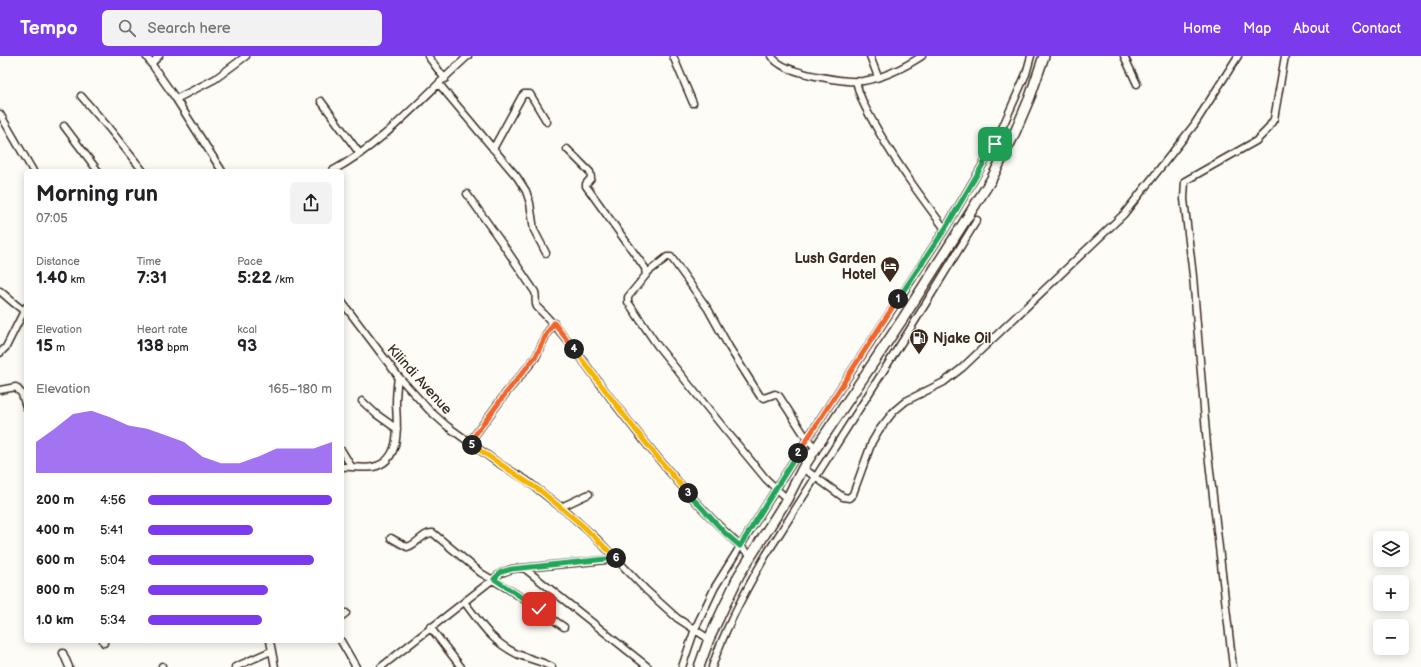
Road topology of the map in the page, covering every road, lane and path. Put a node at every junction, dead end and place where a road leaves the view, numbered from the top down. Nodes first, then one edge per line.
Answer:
1 (146, 56) edge
2 (159, 56) edge
3 (246, 56) edge
4 (428, 56) edge
5 (468, 56) edge
6 (673, 56) edge
7 (771, 56) edge
8 (870, 56) edge
9 (908, 56) edge
10 (922, 56) edge
11 (1031, 56) edge
12 (1044, 56) edge
13 (1124, 56) edge
14 (1238, 56) edge
15 (1286, 56) edge
16 (911, 62) junction
17 (151, 64) junction
18 (878, 77) junction
19 (445, 78) junction
20 (856, 81) junction
21 (439, 84) junction
22 (1137, 84) dead end
23 (81, 96) dead end
24 (176, 100) junction
25 (321, 101) dead end
26 (693, 102) dead end
27 (0, 114) edge
28 (547, 122) dead end
29 (64, 126) dead end
30 (493, 149) junction
31 (566, 150) dead end
32 (360, 154) junction
33 (32, 169) edge
34 (96, 169) edge
35 (141, 169) edge
36 (221, 169) edge
37 (335, 169) edge
38 (467, 194) dead end
39 (977, 220) dead end
40 (945, 229) junction
41 (546, 253) dead end
42 (647, 273) junction
43 (0, 291) edge
44 (344, 305) edge
45 (24, 308) edge
46 (24, 311) edge
47 (554, 323) junction
48 (0, 353) edge
49 (398, 376) junction
50 (0, 390) edge
51 (24, 400) edge
52 (362, 401) dead end
53 (397, 429) junction
54 (807, 438) junction
55 (469, 443) junction
56 (816, 448) junction
57 (344, 454) edge
58 (351, 466) junction
59 (344, 467) edge
60 (803, 468) junction
61 (816, 477) junction
62 (776, 489) junction
63 (589, 494) dead end
64 (787, 499) junction
65 (561, 507) junction
66 (391, 538) dead end
67 (740, 546) junction
68 (750, 555) junction
69 (616, 559) junction
70 (524, 568) junction
71 (494, 579) junction
72 (465, 603) junction
73 (430, 627) junction
74 (564, 627) dead end
75 (695, 629) junction
76 (709, 639) junction
77 (270, 643) edge
78 (342, 643) edge
79 (271, 651) junction
80 (63, 653) dead end
81 (69, 667) edge
82 (235, 667) edge
83 (275, 667) edge
84 (356, 667) edge
85 (381, 667) edge
86 (460, 667) edge
87 (552, 667) edge
88 (648, 667) edge
89 (682, 667) edge
90 (699, 667) edge
91 (712, 667) edge
92 (1233, 667) edge

1 - 17 street
2 - 17 street
3 - 24 street
4 - 19 street
5 - 19 street
6 - 26 street
7 - 20 street
8 - 18 street
9 - 16 street
10 - 16 street
11 - 40 street
12 - 56 highway
13 - 22 street
14 - 61 street
15 - 92 street
16 - 18 street
17 - 24 street
18 - 20 street
19 - 21 street
20 - 40 street
21 - 30 street
21 - 32 street
23 - 35 street
24 - 36 street
25 - 32 street
27 - 33 street
28 - 30 street
29 - 34 street
30 - 41 street
31 - 42 street
32 - 37 street
38 - 47 street
39 - 61 street
40 - 54 street
42 - 54 street
42 - 62 street
43 - 45 street
44 - 49 street, Kilindi Avenue
46 - 48 street
47 - 55 street
47 - 67 street
49 - 53 street
49 - 55 street, Kilindi Avenue
50 - 51 street
52 - 53 street
53 - 58 street
54 - 56 street
54 - 62 street
55 - 65 street, Kilindi Avenue
56 - 60 highway
57 - 58 street
58 - 59 street
60 - 61 street
60 - 64 highway
61 - 91 street
62 - 64 street
62 - 67 street
63 - 65 street
64 - 68 highway
65 - 69 street, Kilindi Avenue
66 - 71 street
67 - 68 street
67 - 75 street
68 - 76 highway
69 - 70 street
69 - 75 street, Kilindi Avenue
70 - 71 street
70 - 88 street
71 - 72 street
71 - 74 street
72 - 73 street
72 - 87 street
73 - 85 street
73 - 86 street
75 - 76 street, Kilindi Avenue
75 - 89 street
76 - 90 highway
77 - 79 street
78 - 84 street
79 - 82 street
79 - 83 street
80 - 81 street

